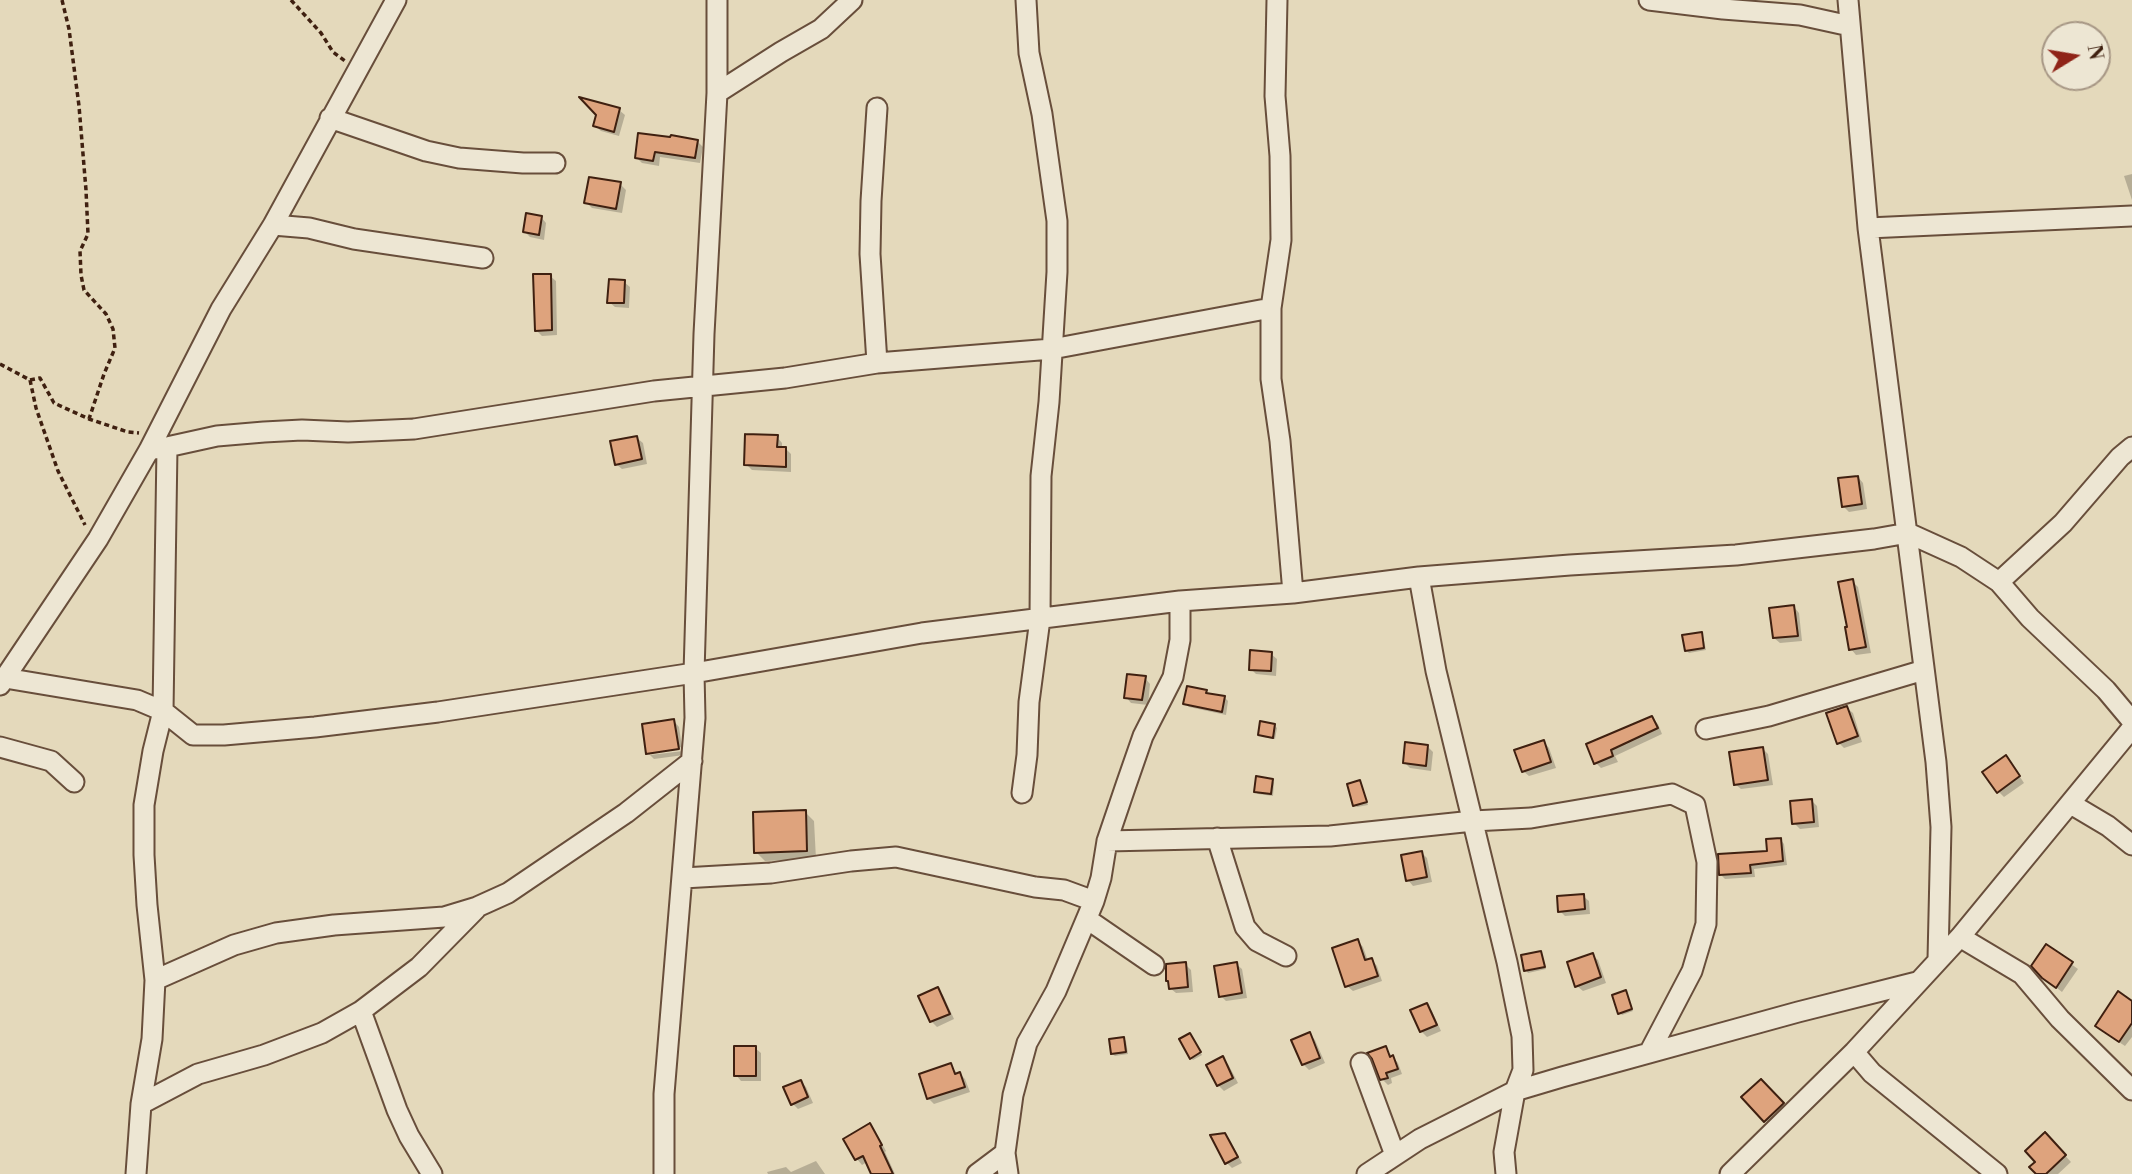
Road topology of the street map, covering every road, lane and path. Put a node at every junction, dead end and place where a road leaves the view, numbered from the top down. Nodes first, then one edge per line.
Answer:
1 (62, 0) edge
2 (291, 0) edge
3 (396, 0) edge
4 (717, 0) edge
5 (852, 0) edge
6 (1026, 0) edge
7 (1277, 0) edge
8 (1648, 0) edge
9 (1847, 0) edge
10 (1850, 26) junction
11 (356, 71) junction
12 (717, 93) junction
13 (877, 108) dead end
14 (330, 118) junction
15 (555, 163) dead end
16 (2132, 216) edge
17 (273, 225) junction
18 (1868, 228) junction
19 (482, 258) dead end
20 (1271, 308) junction
21 (1052, 349) junction
22 (877, 363) junction
23 (0, 364) edge
24 (30, 380) junction
25 (704, 386) junction
26 (89, 419) junction
27 (158, 444) junction
28 (2132, 447) edge
29 (1908, 533) junction
30 (98, 539) junction
31 (1419, 577) junction
32 (1999, 582) junction
33 (1293, 593) junction
34 (1180, 601) junction
35 (1040, 619) junction
36 (1924, 670) junction
37 (694, 673) junction
38 (2, 681) edge
39 (163, 711) junction
40 (2132, 721) edge
41 (2132, 728) edge
42 (1706, 729) dead end
43 (0, 747) edge
44 (692, 761) junction
45 (74, 782) dead end
46 (1022, 793) dead end
47 (2071, 804) junction
48 (1473, 821) junction
49 (1217, 838) junction
50 (1107, 841) junction
51 (2132, 845) edge
52 (682, 878) junction
53 (477, 907) junction
54 (1090, 910) junction
55 (1960, 937) junction
56 (1286, 956) dead end
57 (1938, 959) junction
58 (1154, 965) dead end
59 (155, 980) junction
60 (1917, 982) junction
61 (361, 1011) junction
62 (1854, 1052) junction
63 (1648, 1053) junction
64 (1362, 1063) dead end
65 (2132, 1090) edge
66 (1515, 1091) junction
67 (141, 1104) junction
68 (1005, 1153) junction
69 (1395, 1155) junction
70 (1738, 1172) edge
71 (136, 1174) edge
72 (432, 1174) edge
73 (664, 1174) edge
74 (977, 1174) edge
75 (1008, 1174) edge
76 (1367, 1174) edge
77 (1506, 1174) edge
78 (1997, 1174) edge

1 - 26 path
2 - 11 path
3 - 11 street
4 - 12 street
5 - 12 street
6 - 21 street
7 - 20 street
8 - 10 street
9 - 10 street
10 - 18 street
11 - 14 street
12 - 25 street
13 - 22 street
14 - 15 street
14 - 17 street
16 - 18 street
17 - 19 street
17 - 27 street
18 - 29 street
20 - 21 street
20 - 33 street
21 - 22 street
21 - 35 street
22 - 25 street
23 - 24 path
24 - 26 path
24 - 30 path
25 - 27 street
25 - 37 street
26 - 27 path
27 - 30 street
27 - 39 street
28 - 32 street
29 - 31 street
29 - 32 street
29 - 36 street
30 - 38 street
31 - 33 street
31 - 48 street
32 - 40 street
33 - 34 street
34 - 35 street
34 - 50 street
35 - 37 street
35 - 46 street
36 - 42 street
36 - 57 street
37 - 39 street
37 - 44 street
38 - 39 street
39 - 59 street
41 - 47 street
43 - 45 street
44 - 52 street
44 - 53 street
47 - 51 street
47 - 55 street
48 - 49 street
48 - 63 street
48 - 66 street
49 - 50 street
49 - 56 street
50 - 54 street
52 - 54 street
52 - 73 street
53 - 59 street
53 - 61 street
54 - 58 street
54 - 68 street
55 - 57 street
55 - 65 street
57 - 60 street
59 - 67 street
60 - 62 street
60 - 63 street
61 - 67 street
61 - 72 street
62 - 70 street
62 - 78 street
63 - 66 street
64 - 69 street
66 - 69 street
66 - 77 street
67 - 71 street
68 - 74 street
68 - 75 street
69 - 76 street

